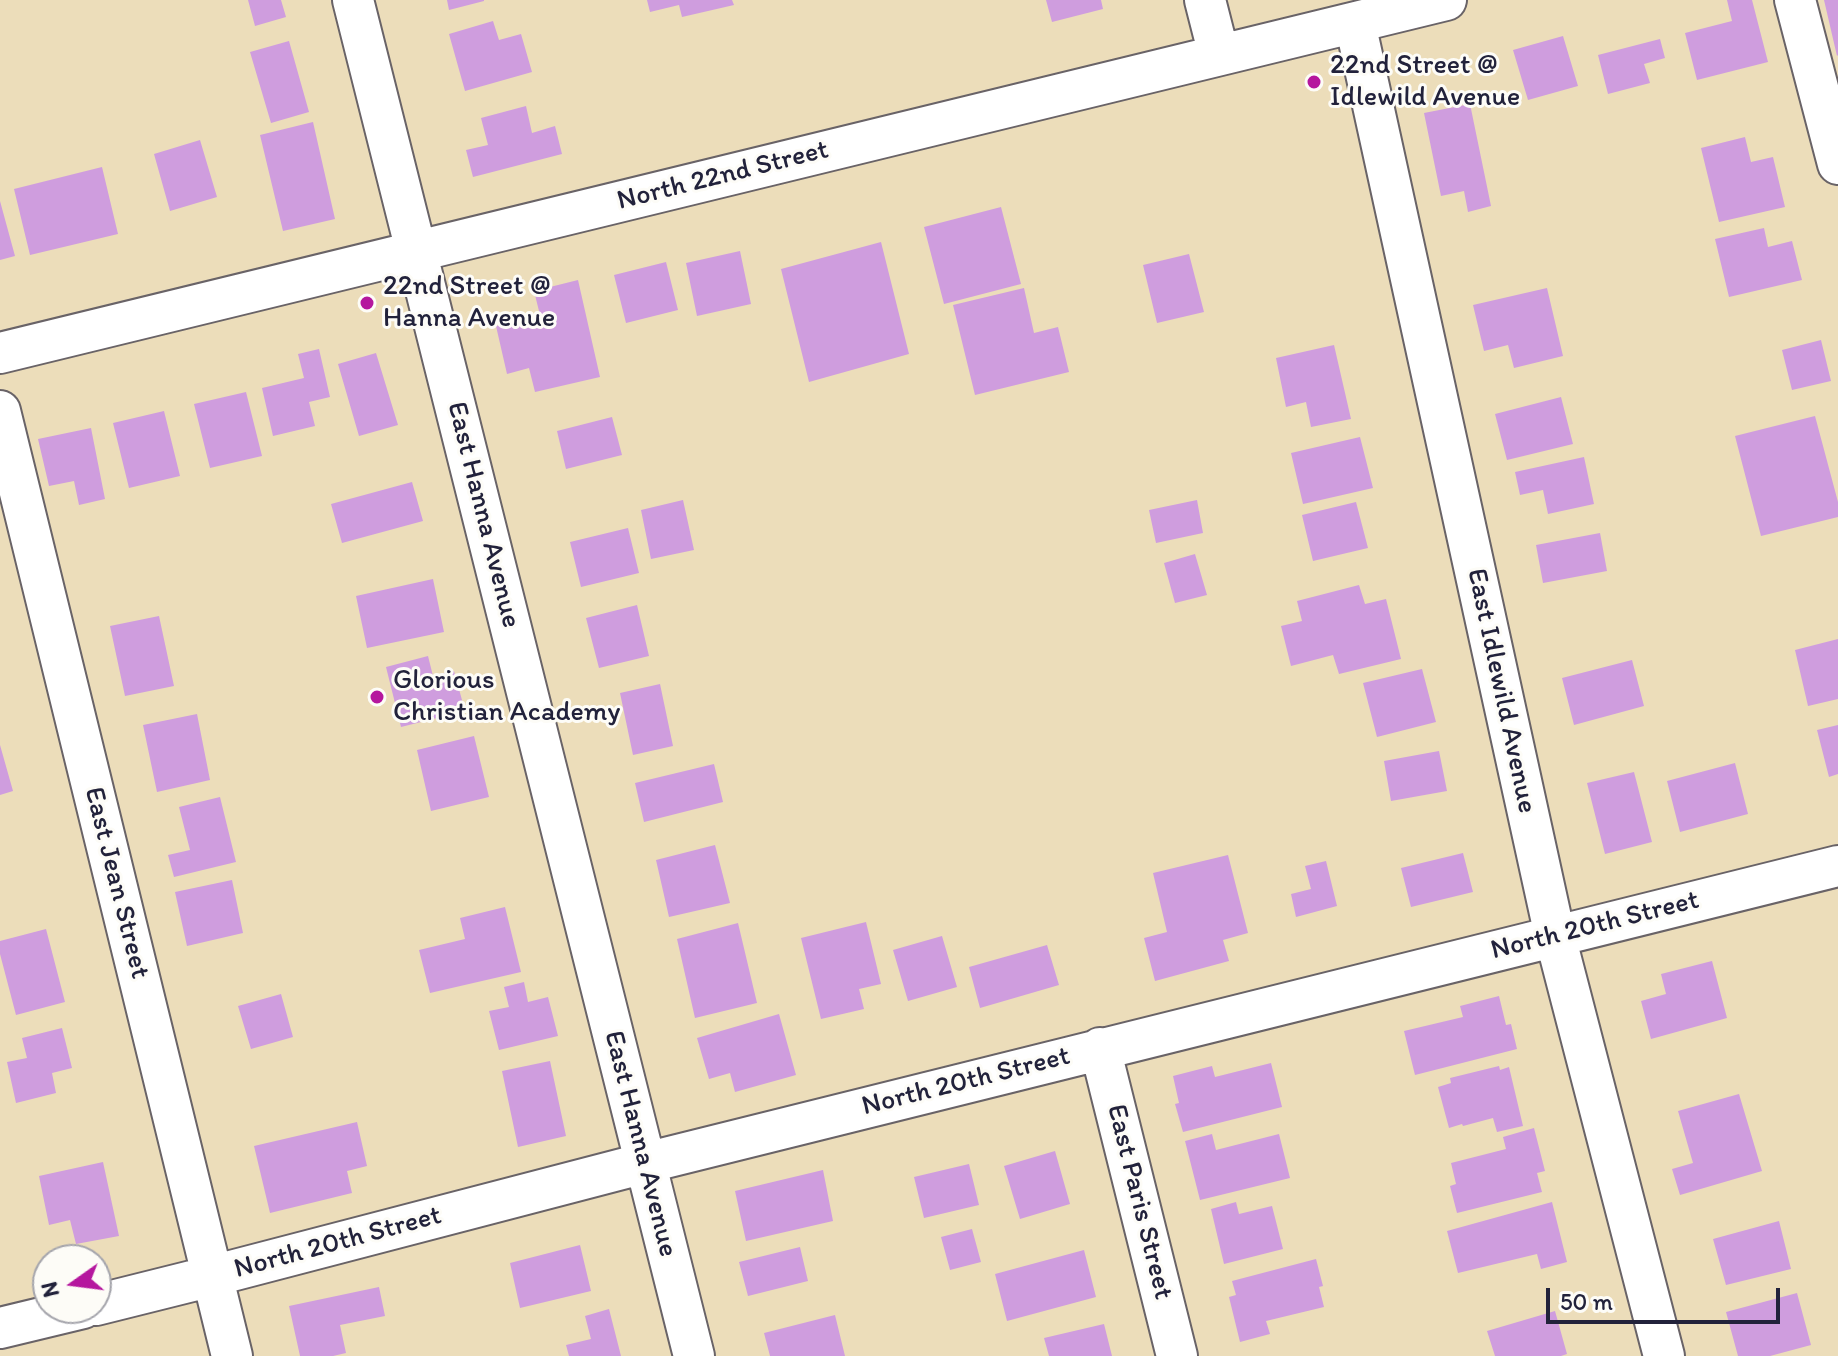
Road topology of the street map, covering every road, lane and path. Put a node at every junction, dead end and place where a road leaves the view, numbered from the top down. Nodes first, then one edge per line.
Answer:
1 (353, 0) edge
2 (1205, 0) edge
3 (1446, 0) edge
4 (1795, 0) edge
5 (1355, 23) junction
6 (1219, 55) junction
7 (1838, 164) edge
8 (416, 250) junction
9 (0, 353) edge
10 (0, 411) edge
11 (1838, 866) edge
12 (1555, 936) junction
13 (1100, 1048) junction
14 (645, 1163) junction
15 (212, 1276) junction
16 (112, 1301) edge
17 (32, 1320) edge
18 (0, 1328) edge
19 (232, 1356) edge
20 (694, 1356) edge
21 (1177, 1356) edge
22 (1664, 1356) edge

1 - 8 street, East Hanna Avenue
2 - 6 street
3 - 5 street, North 22nd Street
4 - 7 street
5 - 6 street, North 22nd Street
5 - 12 street, East Idlewild Avenue
6 - 8 street, North 22nd Street
8 - 9 street, North 22nd Street
8 - 14 street, East Hanna Avenue
10 - 15 street, East Jean Street
11 - 12 street, North 20th Street
12 - 13 street, North 20th Street
12 - 22 street, East Idlewild Avenue
13 - 14 street, North 20th Street
13 - 21 street, East Paris Street
14 - 15 street, North 20th Street
14 - 20 street, East Hanna Avenue
15 - 16 street, North 20th Street
15 - 19 street, East Jean Street
17 - 18 street

